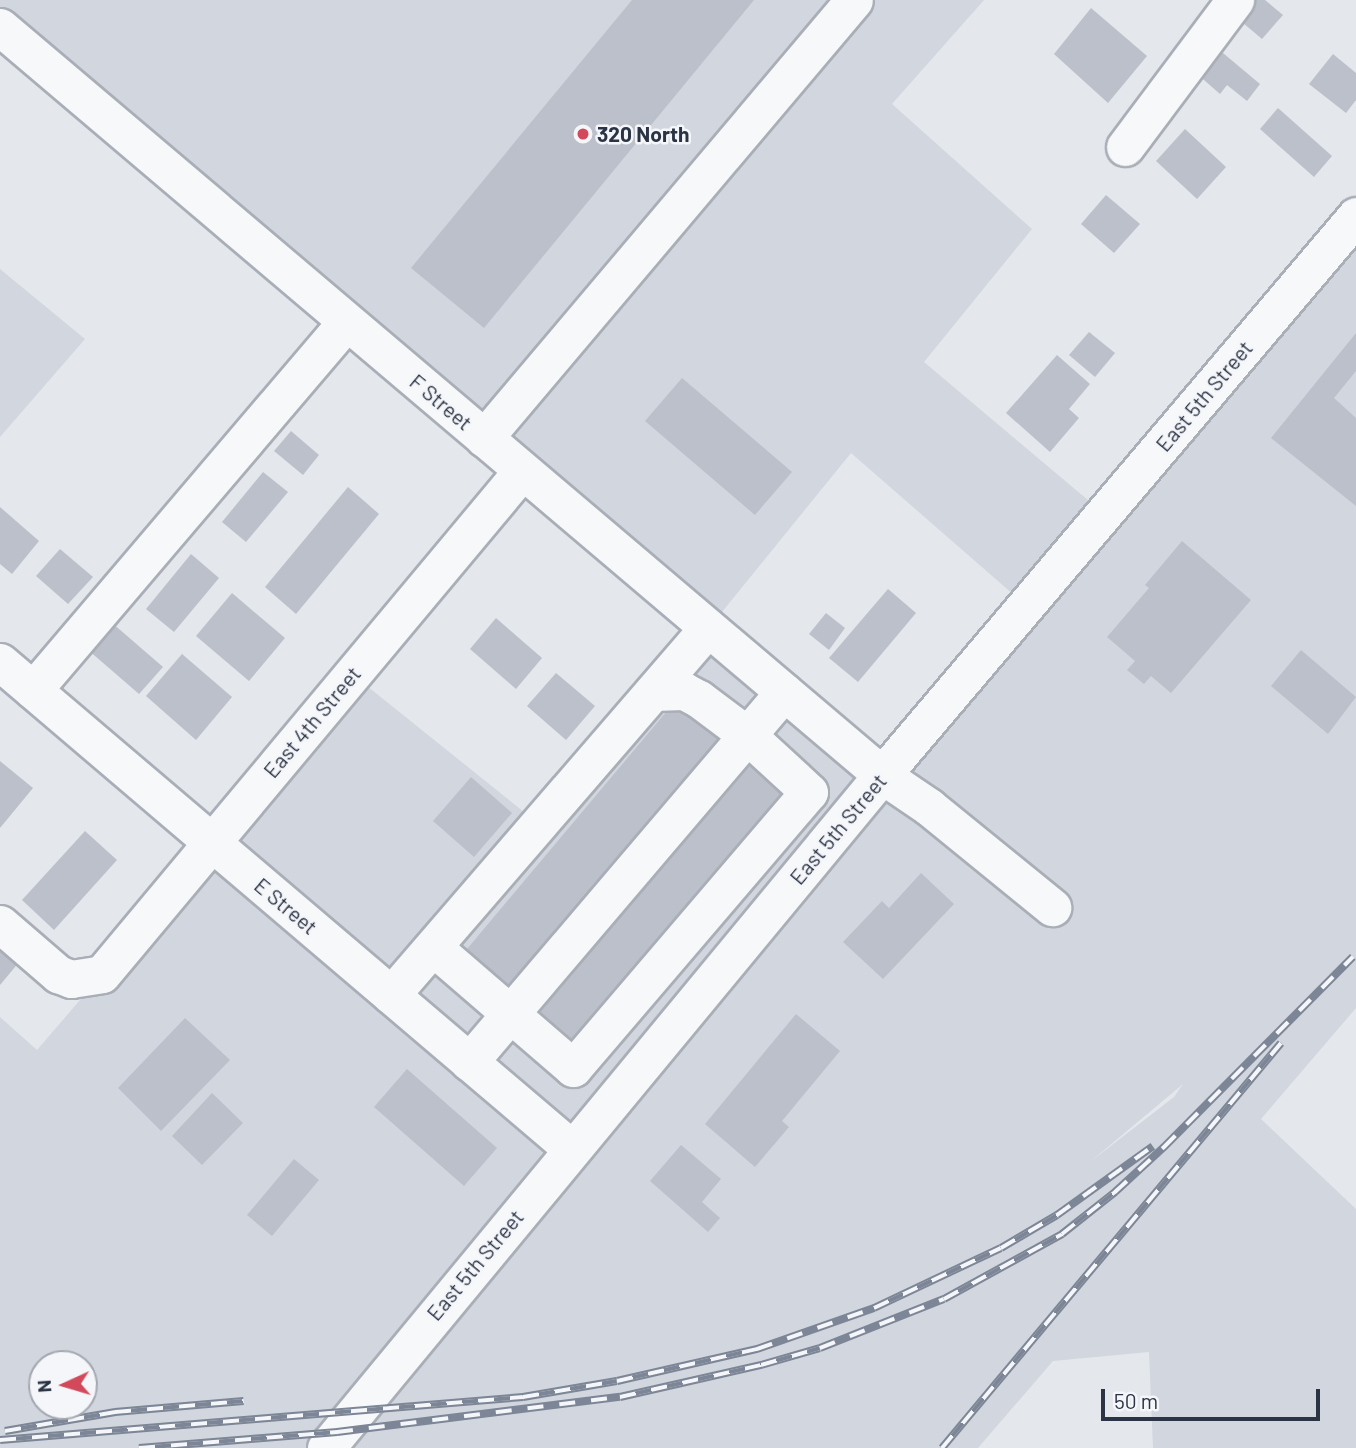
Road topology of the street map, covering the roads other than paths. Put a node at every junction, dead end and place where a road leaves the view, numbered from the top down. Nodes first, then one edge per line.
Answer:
1 (854, 0) edge
2 (1235, 0) edge
3 (0, 27) edge
4 (1125, 147) dead end
5 (1356, 216) edge
6 (346, 322) junction
7 (484, 439) junction
8 (522, 471) junction
9 (708, 628) junction
10 (0, 662) edge
11 (33, 690) junction
12 (653, 692) junction
13 (784, 692) junction
14 (747, 735) junction
15 (883, 775) junction
16 (211, 842) junction
17 (1052, 907) dead end
18 (0, 924) edge
19 (433, 947) junction
20 (391, 995) junction
21 (510, 1014) junction
22 (469, 1062) junction
23 (572, 1149) junction
24 (326, 1448) edge

1 - 7 street
2 - 4 street
3 - 6 street, F Street
5 - 15 street, East 5th Street
6 - 7 street, F Street
6 - 11 street
7 - 8 street, F Street
8 - 9 street, F Street
8 - 16 street, East 4th Street
9 - 12 street
9 - 13 street, F Street
10 - 11 street, E Street
11 - 16 street, E Street
12 - 14 street
12 - 19 street
13 - 14 street
13 - 15 street, F Street
14 - 21 street
14 - 21 street
15 - 17 street, F Street
15 - 23 street, East 5th Street
16 - 18 street, East 4th Street
16 - 20 street, E Street
19 - 20 street
19 - 21 street
20 - 22 street, E Street
21 - 22 street
22 - 23 street, E Street
23 - 24 street, East 5th Street

